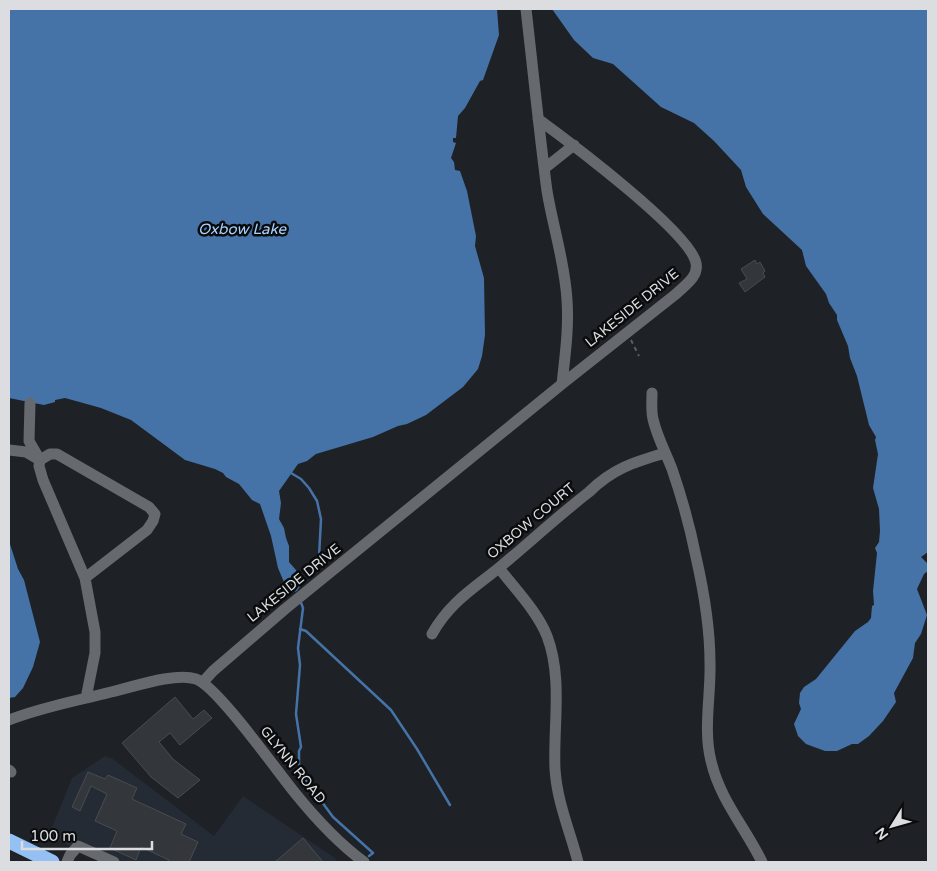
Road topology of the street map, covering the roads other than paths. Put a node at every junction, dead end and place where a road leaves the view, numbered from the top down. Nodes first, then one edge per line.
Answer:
1 (526, 9) edge
2 (538, 118) junction
3 (574, 145) junction
4 (545, 168) junction
5 (562, 384) junction
6 (652, 393) dead end
7 (30, 403) dead end
8 (9, 450) edge
9 (665, 453) junction
10 (40, 460) junction
11 (499, 568) junction
12 (85, 578) junction
13 (432, 634) dead end
14 (204, 682) junction
15 (86, 698) junction
16 (9, 720) edge
17 (9, 841) edge
18 (358, 861) edge
19 (52, 862) edge
20 (67, 862) edge
21 (114, 862) edge
22 (578, 862) edge
23 (762, 862) edge

1 - 2 street, LAKESIDE DRIVE
2 - 3 street, LAKESIDE DRIVE
2 - 4 street, LAKESIDE DRIVE
3 - 4 street
3 - 5 street, LAKESIDE DRIVE
4 - 5 street, LAKESIDE DRIVE
5 - 14 street, LAKESIDE DRIVE
6 - 9 street
7 - 10 street
8 - 10 street
9 - 11 street, OXBOW COURT
9 - 23 street
10 - 12 street
10 - 12 street
11 - 13 street, OXBOW COURT
11 - 22 street
12 - 15 street
14 - 15 street
14 - 18 street, GLYNN ROAD
15 - 16 street
17 - 19 highway
20 - 21 street

